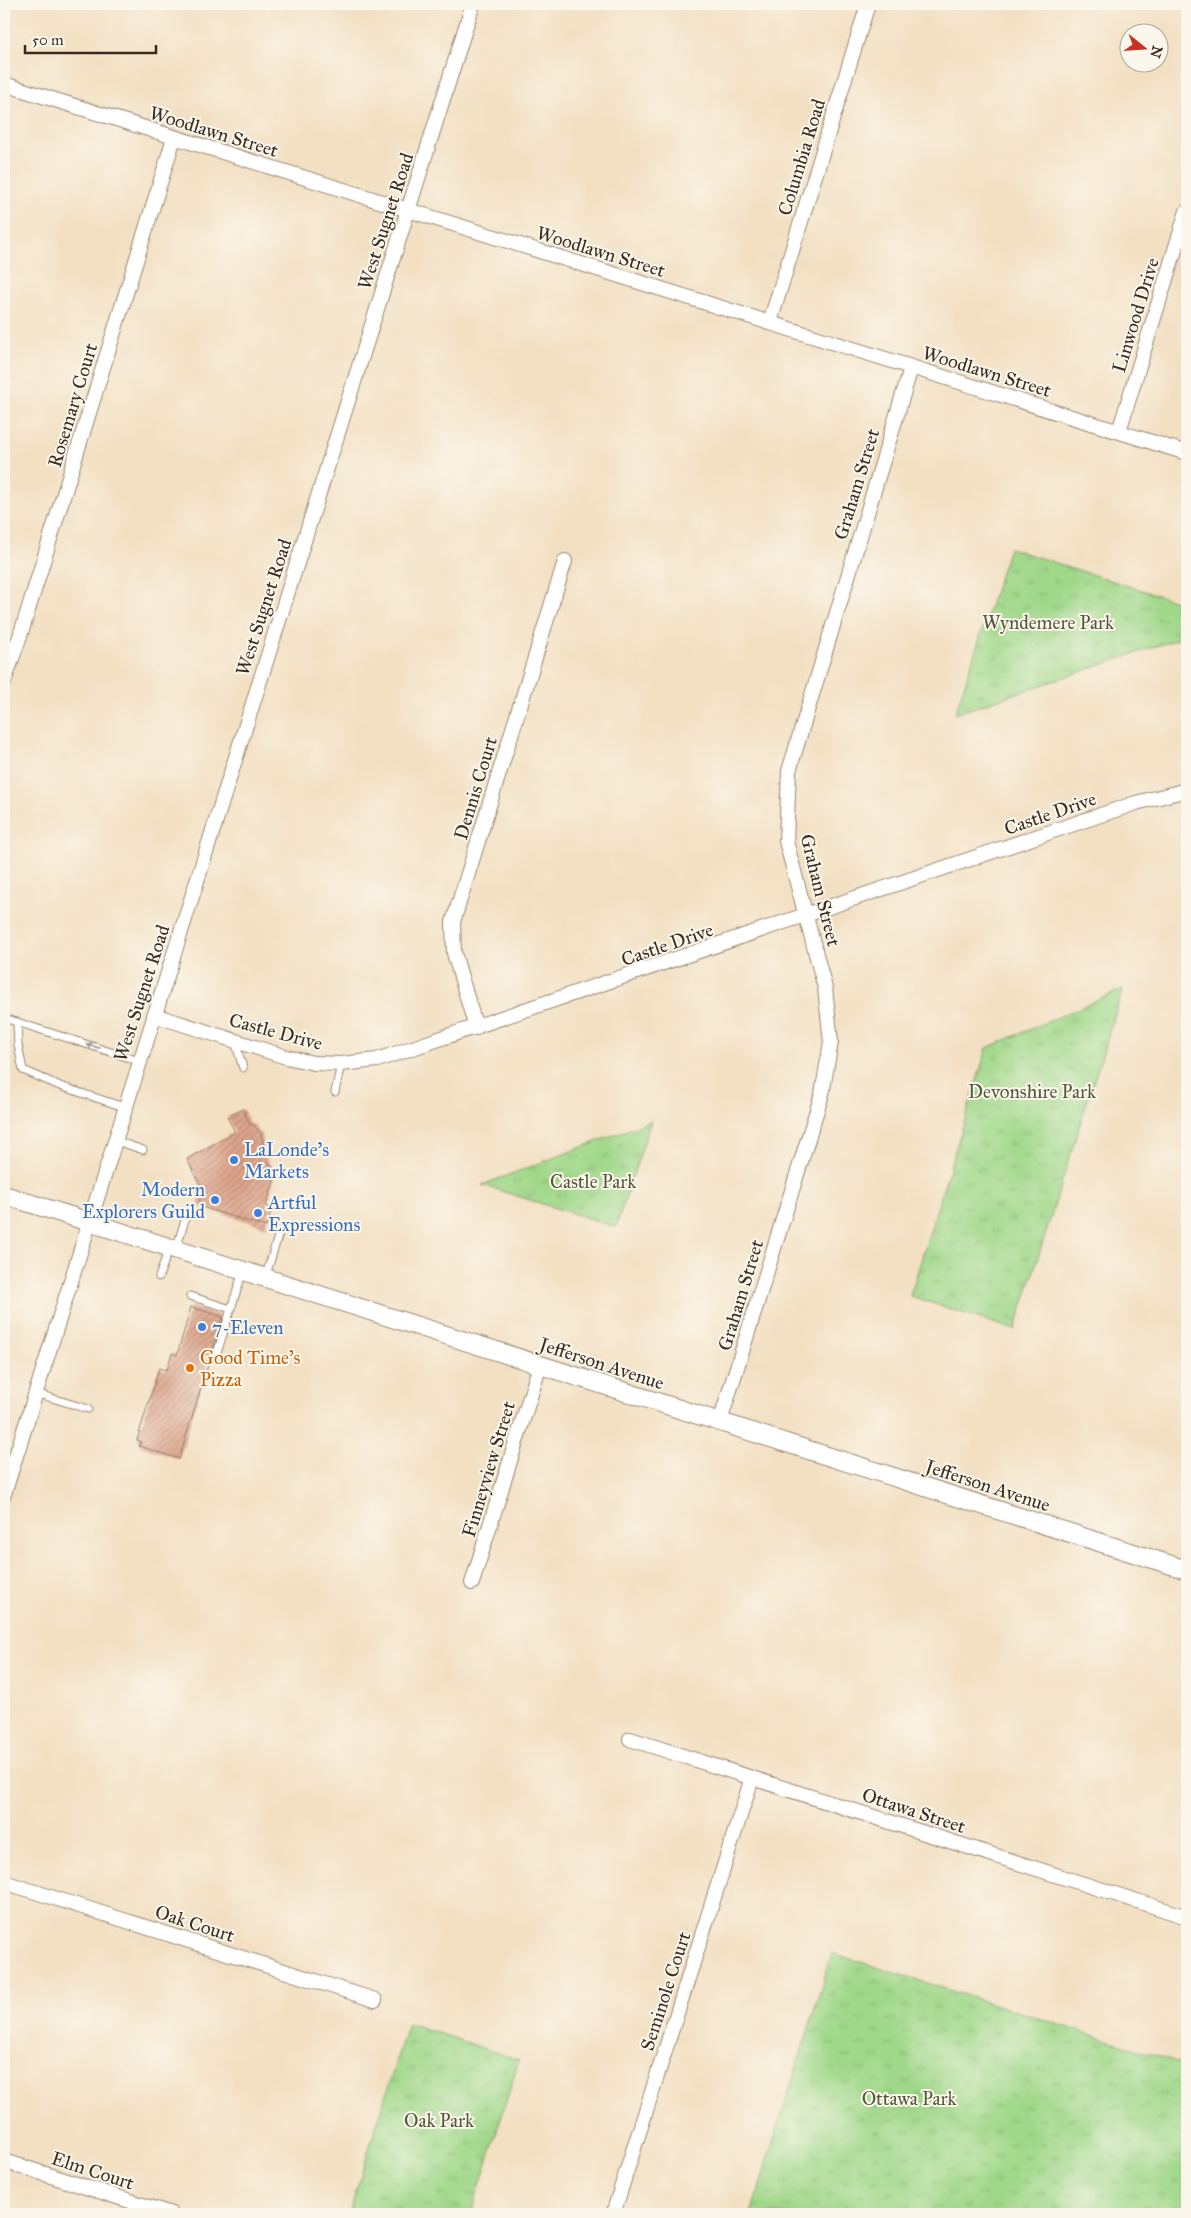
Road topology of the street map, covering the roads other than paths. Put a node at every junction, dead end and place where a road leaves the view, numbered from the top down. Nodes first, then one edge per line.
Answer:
1 (473, 4) edge
2 (868, 4) edge
3 (4, 84) edge
4 (174, 138) junction
5 (408, 211) junction
6 (1187, 211) edge
7 (770, 322) junction
8 (911, 368) junction
9 (1119, 431) junction
10 (1187, 453) edge
11 (565, 561) dead end
12 (4, 682) edge
13 (1187, 790) edge
14 (807, 916) junction
15 (154, 1015) junction
16 (4, 1018) edge
17 (17, 1022) junction
18 (476, 1028) junction
19 (235, 1041) junction
20 (139, 1060) junction
21 (341, 1064) junction
22 (243, 1068) dead end
23 (335, 1092) dead end
24 (124, 1107) junction
25 (114, 1140) junction
26 (143, 1150) dead end
27 (4, 1195) edge
28 (185, 1220) dead end
29 (88, 1222) junction
30 (279, 1233) dead end
31 (172, 1248) junction
32 (243, 1271) junction
33 (160, 1278) dead end
34 (265, 1278) junction
35 (190, 1296) dead end
36 (231, 1309) junction
37 (217, 1353) dead end
38 (540, 1365) junction
39 (35, 1393) junction
40 (88, 1410) dead end
41 (720, 1422) junction
42 (5, 1484) edge
43 (1187, 1570) edge
44 (472, 1583) dead end
45 (630, 1739) dead end
46 (752, 1778) junction
47 (4, 1882) edge
48 (1187, 1917) edge
49 (375, 2000) dead end
50 (4, 2162) edge
51 (171, 2214) edge
52 (613, 2214) edge

1 - 5 street, West Sugnet Road
2 - 7 street, Columbia Road
3 - 4 street, Woodlawn Street
4 - 5 street, Woodlawn Street
4 - 12 street, Rosemary Court
5 - 7 street, Woodlawn Street
5 - 15 street, West Sugnet Road
6 - 9 street, Linwood Drive
7 - 8 street, Woodlawn Street
8 - 9 street, Woodlawn Street
8 - 14 street, Graham Street
9 - 10 street, Woodlawn Street
11 - 18 street, Dennis Court
13 - 14 street, Castle Drive
14 - 18 street, Castle Drive
14 - 41 street, Graham Street
15 - 19 street, Castle Drive
15 - 20 street, West Sugnet Road
16 - 17 lane
20 -> 17 lane
17 - 24 lane
18 - 21 street, Castle Drive
19 - 21 street, Castle Drive
19 - 22 lane
20 - 24 street, West Sugnet Road
21 - 23 lane
24 - 25 street, West Sugnet Road
25 - 26 lane
25 - 29 street, West Sugnet Road
27 - 29 street, Jefferson Avenue
28 - 31 lane
29 - 31 street, Jefferson Avenue
29 - 39 street, West Sugnet Road
30 - 34 lane
31 - 32 street, Jefferson Avenue
31 - 33 lane
32 - 34 street, Jefferson Avenue
32 - 36 lane
34 - 38 street, Jefferson Avenue
35 - 36 lane
36 - 37 lane
38 - 41 street, Jefferson Avenue
38 - 44 street, Finneyview Street
39 - 40 lane
39 - 42 street, West Sugnet Road
41 - 43 street, Jefferson Avenue
45 - 46 street, Ottawa Street
46 - 48 street, Ottawa Street
46 - 52 street, Seminole Court
47 - 49 street, Oak Court
50 - 51 street, Elm Court

